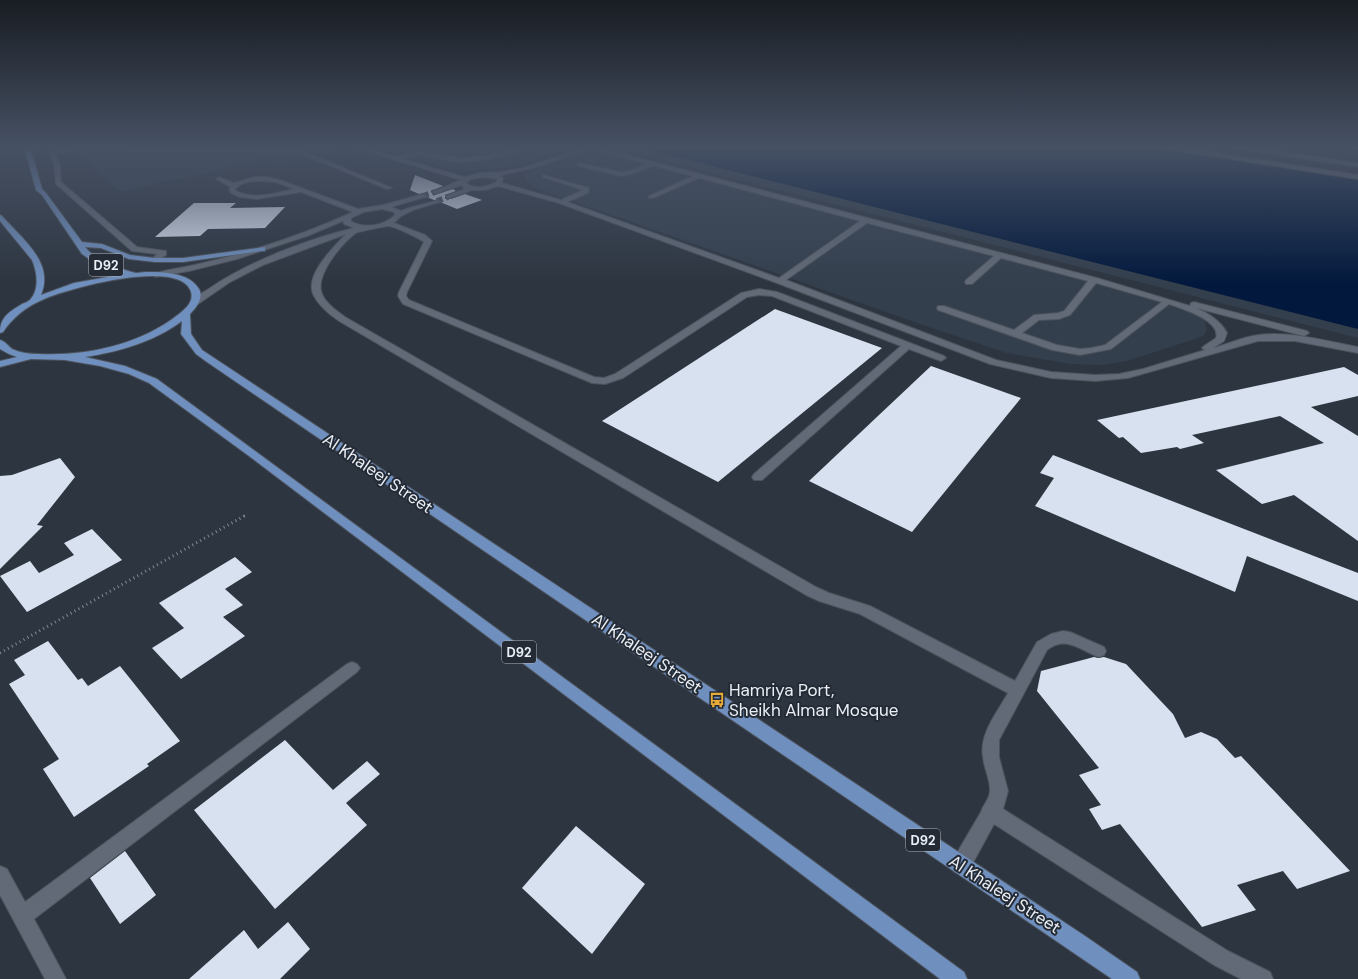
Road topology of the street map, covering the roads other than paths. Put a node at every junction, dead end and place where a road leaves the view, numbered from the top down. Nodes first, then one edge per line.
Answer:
1 (41, 192) edge
2 (68, 192) edge
3 (233, 192) edge
4 (292, 192) edge
5 (305, 192) edge
6 (463, 192) edge
7 (527, 192) edge
8 (586, 192) edge
9 (663, 192) edge
10 (759, 192) edge
11 (424, 196) tunnel mouth
12 (448, 197) tunnel mouth
13 (651, 197) dead end
14 (437, 201) tunnel mouth
15 (561, 202) junction
16 (382, 207) junction
17 (357, 211) junction
18 (399, 215) junction
19 (0, 217) edge
20 (347, 217) junction
21 (866, 220) junction
22 (388, 223) junction
23 (366, 227) junction
24 (354, 230) junction
25 (80, 244) junction
26 (262, 249) junction
27 (1000, 255) junction
28 (155, 260) junction
29 (139, 274) junction
30 (158, 275) junction
31 (1094, 280) junction
32 (780, 281) junction
33 (969, 282) dead end
34 (1138, 292) junction
35 (1168, 301) junction
36 (33, 302) junction
37 (195, 302) junction
38 (941, 308) dead end
39 (186, 313) junction
40 (3, 323) edge
41 (0, 330) edge
42 (1016, 334) junction
43 (0, 343) edge
44 (908, 346) junction
45 (1358, 346) edge
46 (1358, 350) edge
47 (30, 356) junction
48 (66, 357) junction
49 (941, 358) dead end
50 (1182, 360) junction
51 (0, 364) edge
52 (758, 477) dead end
53 (1100, 651) dead end
54 (352, 668) dead end
55 (1017, 690) junction
56 (990, 811) junction
57 (961, 866) junction
58 (0, 876) edge
59 (22, 916) junction
60 (56, 979) edge
61 (958, 979) edge
62 (1130, 979) edge
63 (1264, 979) edge

1 - 25 main road, D92
2 - 28 street
3 - 4 street
5 - 17 street
6 - 12 street
7 - 15 street
8 - 15 street
9 - 13 street
10 - 21 street
11 - 16 street
14 - 18 street
15 - 32 street
16 - 17 street
16 - 18 street
17 - 20 street
18 - 22 street
19 - 36 main road
20 - 23 street
20 - 26 street
21 - 27 street
21 - 32 street
22 - 23 street
22 - 44 street
23 - 24 street
24 - 37 street
24 - 55 street
25 - 28 main road
25 - 29 main road, D92
26 - 28 main road
26 - 30 street
27 - 31 street
27 - 33 street
29 - 30 main road
29 - 36 main road
30 - 37 main road
31 - 34 street
31 - 42 street
32 - 50 street
34 - 35 street
34 - 45 street
35 - 42 street
35 - 50 street
36 - 40 main road
37 - 39 main road
38 - 42 street
39 - 48 main road
39 - 57 main road, Al Khaleej Street / D92
40 - 41 main road
43 - 47 main road
44 - 49 street
44 - 52 street
46 - 50 street
47 - 48 main road
47 - 51 main road
48 - 61 main road, D92
53 - 55 street
54 - 59 street
55 - 56 street
56 - 57 street
56 - 63 street
57 - 62 main road, Al Khaleej Street / D92
58 - 59 street
59 - 60 street

